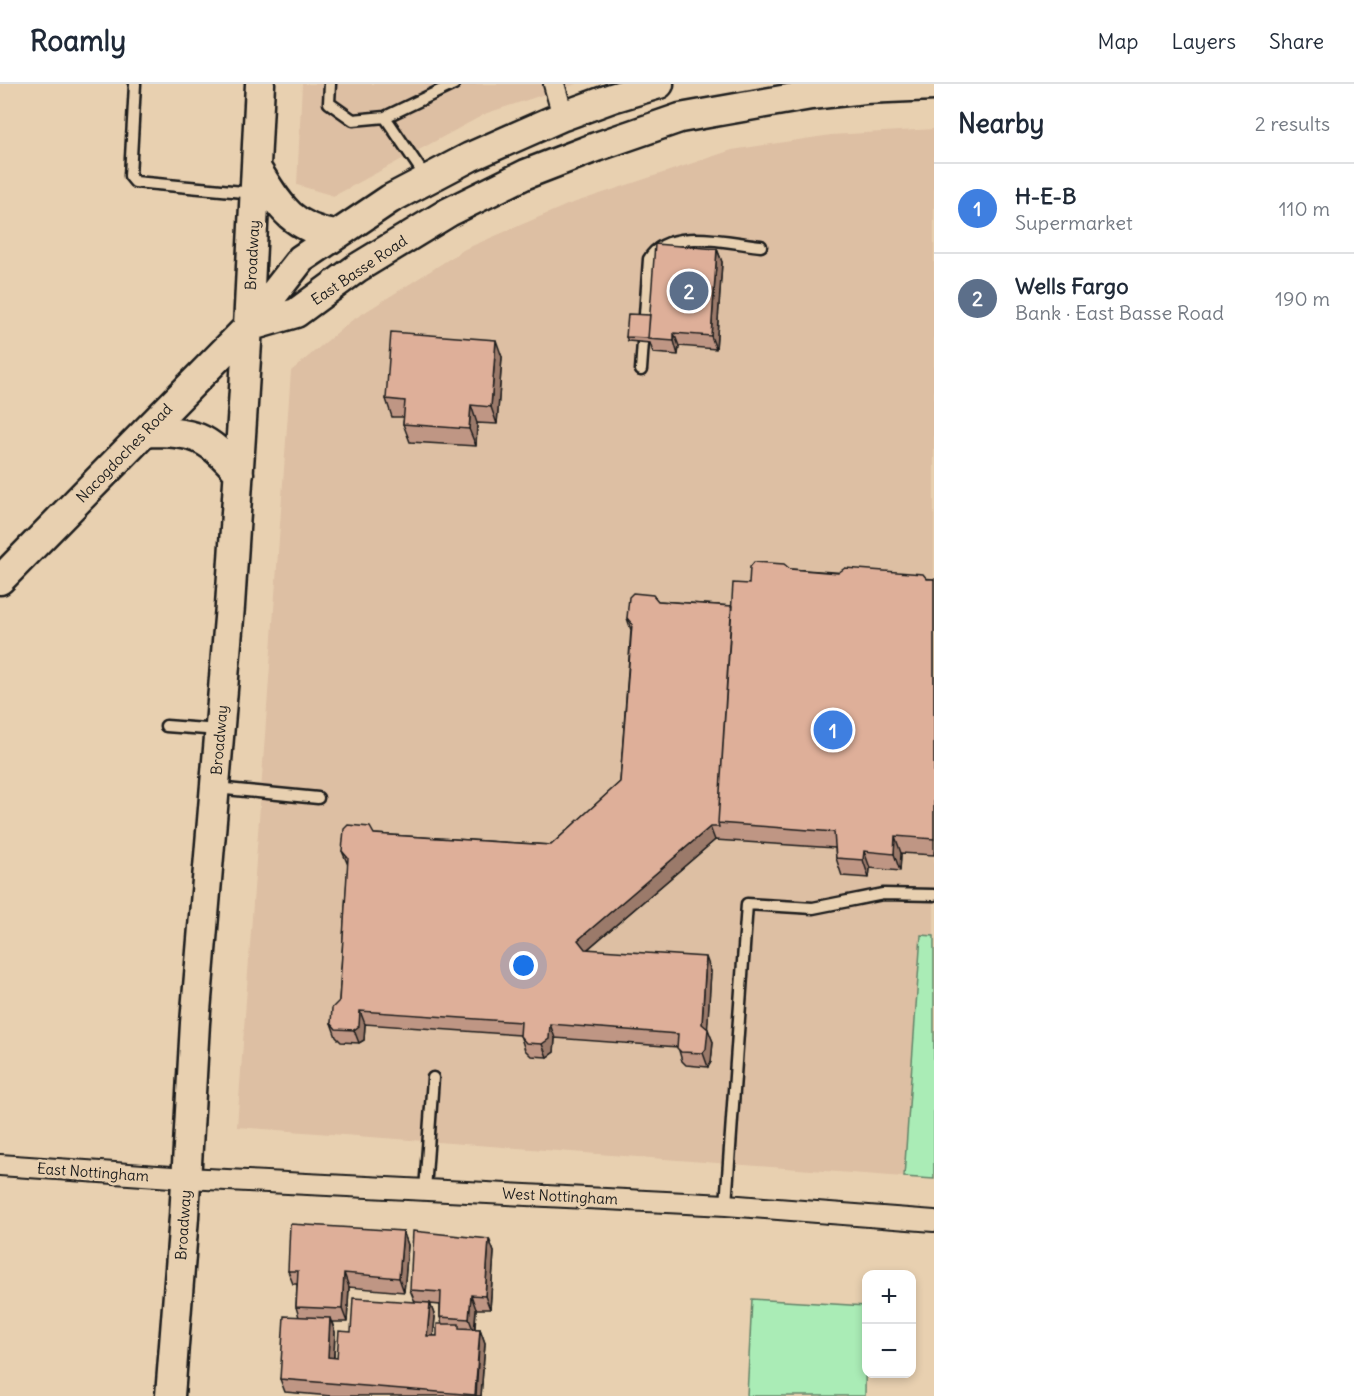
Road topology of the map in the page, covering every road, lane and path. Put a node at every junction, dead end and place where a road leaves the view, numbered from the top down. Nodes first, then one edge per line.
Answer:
1 (135, 84) edge
2 (260, 84) edge
3 (330, 84) edge
4 (454, 84) edge
5 (555, 84) edge
6 (658, 84) edge
7 (864, 86) edge
8 (934, 86) edge
9 (563, 116) junction
10 (385, 117) junction
11 (427, 179) junction
12 (255, 181) junction
13 (335, 235) junction
14 (761, 246) dead end
15 (248, 327) junction
16 (642, 370) dead end
17 (145, 432) junction
18 (239, 473) junction
19 (0, 580) edge
20 (166, 726) dead end
21 (220, 730) junction
22 (215, 788) junction
23 (318, 798) dead end
24 (934, 895) edge
25 (433, 1078) dead end
26 (0, 1165) edge
27 (186, 1178) junction
28 (425, 1190) junction
29 (726, 1205) junction
30 (934, 1221) edge
31 (170, 1396) edge

1 - 12 lane
2 - 12 main road, Broadway
3 - 10 lane
4 - 10 lane
5 - 9 street
6 - 9 main road
7 - 8 main road, East Basse Road
7 - 15 main road, East Basse Road
9 - 11 main road
10 - 11 lane
11 - 13 main road
12 - 13 main road
12 - 15 main road, Broadway
13 - 15 main road
14 - 16 lane
15 - 17 main road, Nacogdoches Road
15 - 18 main road, Broadway
17 - 18 main road
17 - 19 main road, Nacogdoches Road
18 - 21 main road, Broadway
20 - 21 lane
21 - 22 main road, Broadway
22 - 23 lane
22 - 27 main road, Broadway
24 - 29 lane
25 - 28 lane
26 - 27 street, East Nottingham
27 - 28 street, West Nottingham
27 - 31 main road, Broadway
28 - 29 street, West Nottingham
29 - 30 street, West Nottingham

